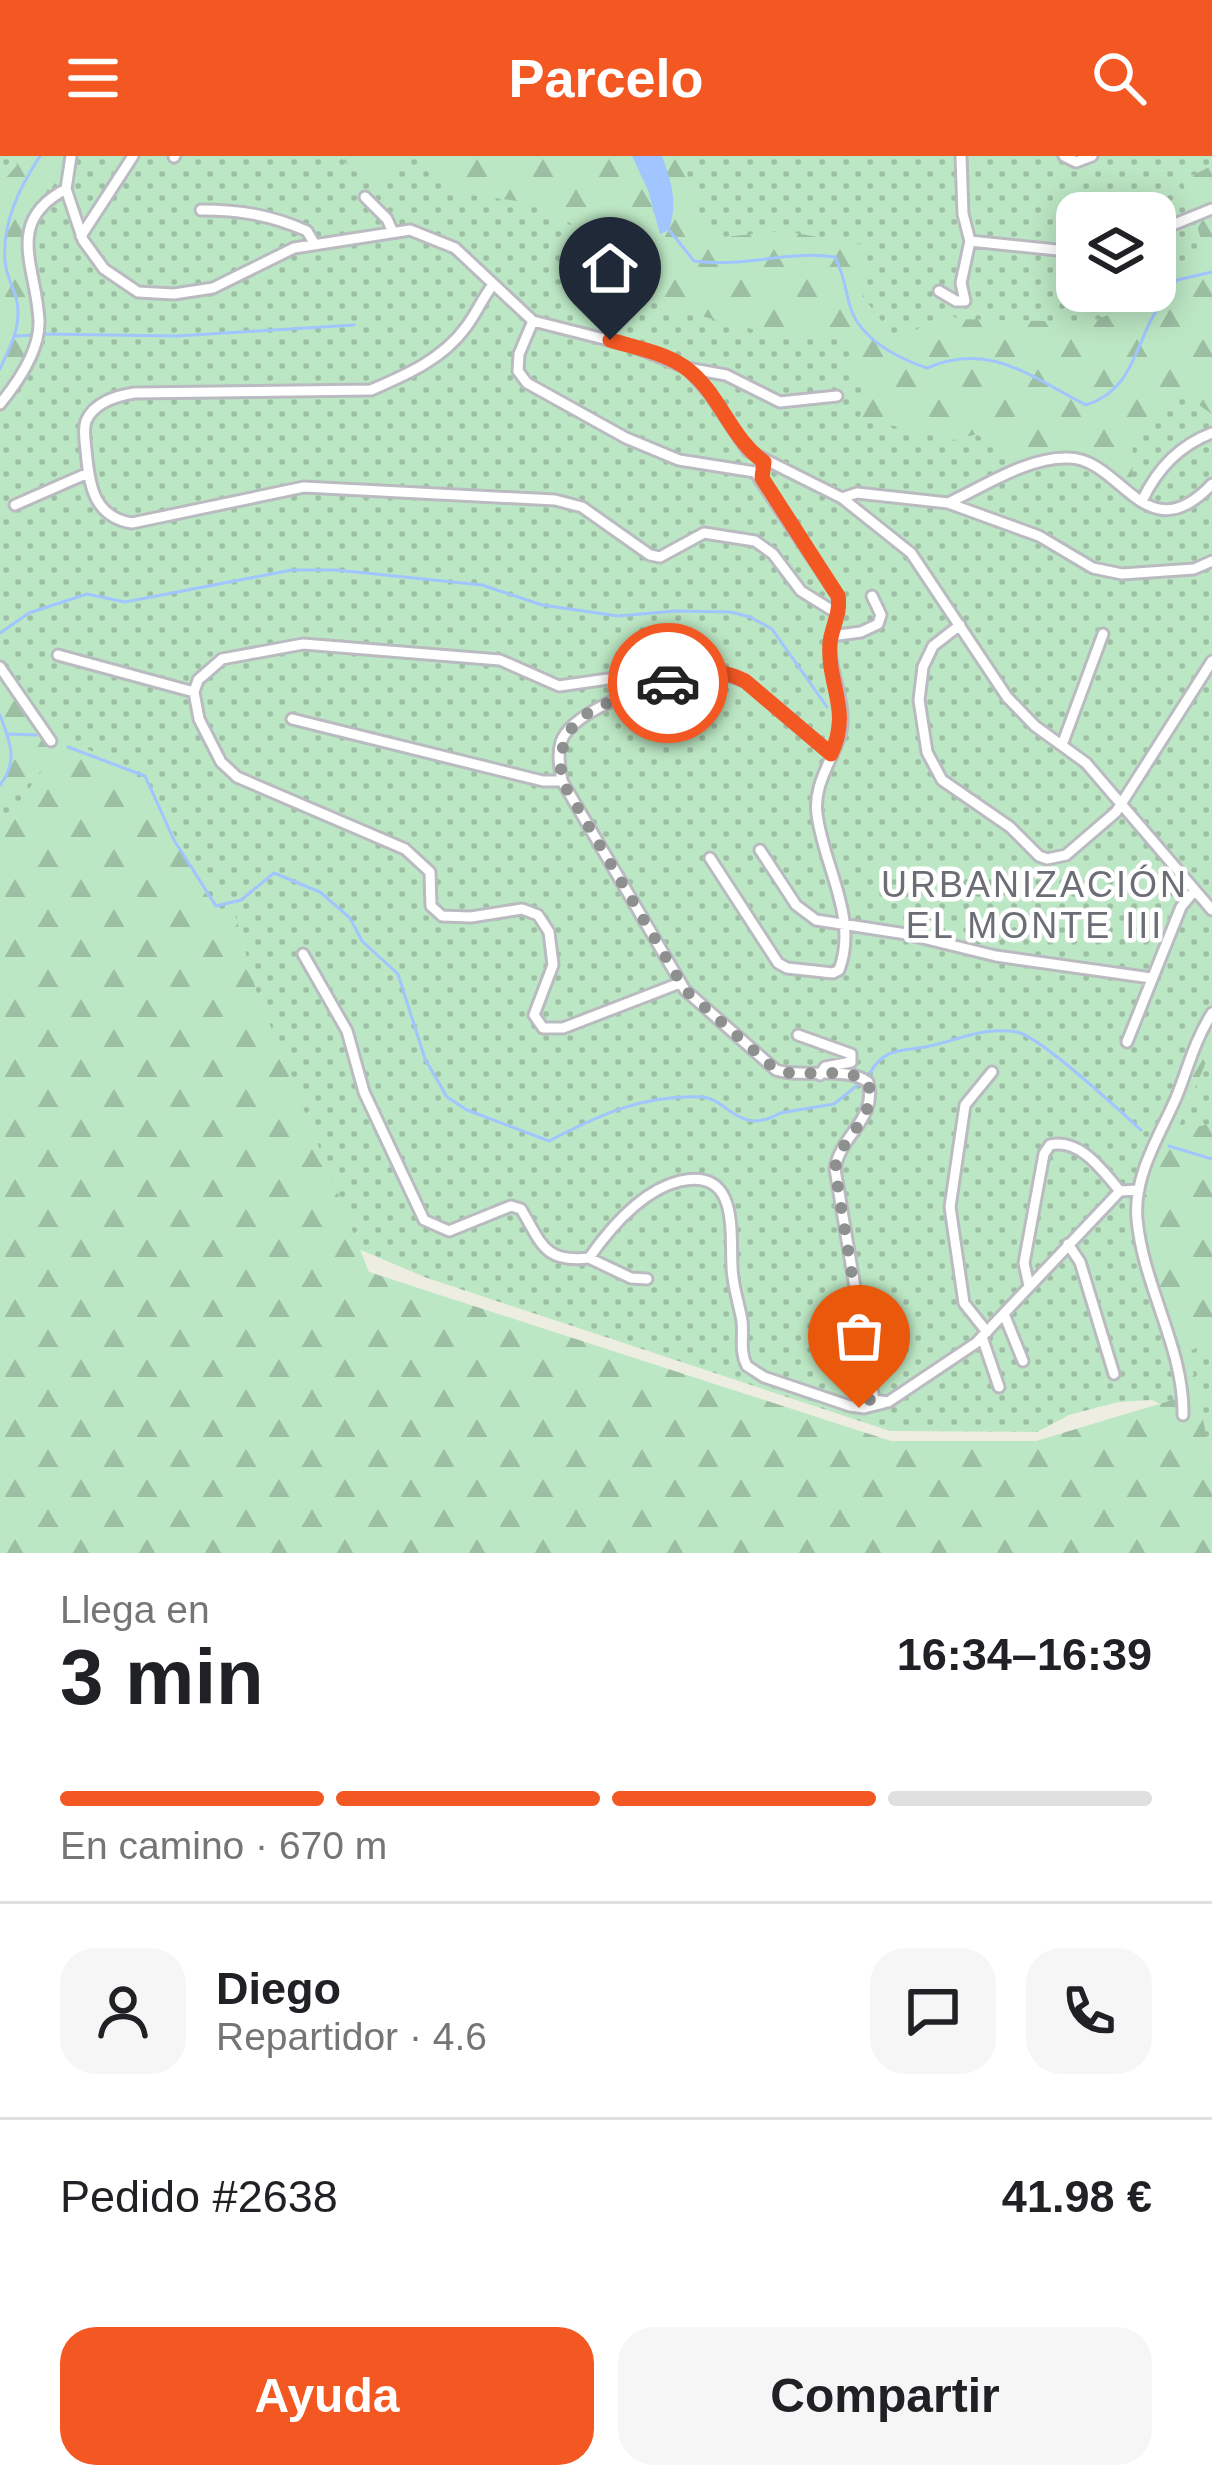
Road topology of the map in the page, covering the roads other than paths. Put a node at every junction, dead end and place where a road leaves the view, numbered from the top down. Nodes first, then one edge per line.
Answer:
1 (71, 156) edge
2 (133, 156) edge
3 (961, 156) edge
4 (1064, 156) edge
5 (1092, 156) edge
6 (66, 189) junction
7 (364, 197) dead end
8 (1212, 209) edge
9 (201, 210) dead end
10 (1176, 224) edge
11 (392, 230) junction
12 (81, 236) junction
13 (970, 241) junction
14 (314, 243) junction
15 (1056, 250) edge
16 (493, 286) junction
17 (939, 291) dead end
18 (533, 321) junction
19 (702, 374) junction
20 (837, 396) dead end
21 (0, 404) edge
22 (1212, 433) edge
23 (755, 466) junction
24 (88, 473) junction
25 (1212, 484) edge
26 (842, 498) junction
27 (1142, 501) junction
28 (948, 503) junction
29 (14, 506) dead end
30 (1212, 562) edge
31 (872, 596) dead end
32 (838, 614) junction
33 (960, 625) junction
34 (1103, 634) dead end
35 (831, 636) junction
36 (58, 655) dead end
37 (1212, 661) edge
38 (0, 668) edge
39 (674, 668) junction
40 (710, 670) junction
41 (686, 676) junction
42 (1199, 683) junction
43 (194, 692) junction
44 (1212, 693) edge
45 (292, 718) dead end
46 (51, 741) dead end
47 (1062, 745) junction
48 (831, 754) junction
49 (562, 781) junction
50 (1121, 803) junction
51 (760, 850) dead end
52 (710, 858) dead end
53 (1195, 890) junction
54 (1212, 910) edge
55 (843, 925) junction
56 (303, 954) dead end
57 (1151, 978) junction
58 (680, 982) junction
59 (1212, 1013) edge
60 (798, 1035) dead end
61 (1127, 1042) dead end
62 (992, 1072) dead end
63 (820, 1076) junction
64 (1139, 1190) junction
65 (1120, 1191) junction
66 (1068, 1244) junction
67 (590, 1258) junction
68 (647, 1280) dead end
69 (1029, 1286) junction
70 (1004, 1314) junction
71 (984, 1334) junction
72 (1023, 1361) dead end
73 (1114, 1374) dead end
74 (999, 1387) dead end
75 (871, 1401) junction
76 (1184, 1415) dead end

1 - 6 street
2 - 12 street
3 - 13 street
4 - 5 street
6 - 12 street
6 - 21 street
7 - 11 street
8 - 10 street
9 - 14 street
11 - 14 street
11 - 16 street
12 - 14 street
13 - 15 street
13 - 17 street
16 - 18 street
16 - 24 street
18 - 19 street
18 - 23 street
19 - 20 street
19 - 23 street
22 - 27 street
23 - 26 street
23 - 32 street
24 - 29 street
24 - 32 street
25 - 27 street
26 - 28 street
26 - 33 street
27 - 28 street
28 - 30 street
31 - 35 street
32 - 35 street
33 - 47 street
33 - 50 street
34 - 47 street
35 - 48 street
36 - 43 street
37 - 42 street
38 - 46 street
39 - 40 street
39 - 41 street
39 - 43 street
40 - 41 street
40 - 48 street
41 - 49 street
42 - 44 street
42 - 50 street
43 - 58 street
45 - 49 street
47 - 50 street
48 - 55 street
49 - 58 street
50 - 53 street
51 - 55 street
52 - 55 street
53 - 54 street
53 - 57 street
55 - 57 street
56 - 67 street
57 - 61 street
58 - 63 street
59 - 64 street
60 - 63 street
62 - 71 street
63 - 75 street
64 - 65 street
64 - 76 street
65 - 66 street
65 - 69 street
66 - 69 street
66 - 73 street
67 - 68 street
67 - 75 street
69 - 70 street
70 - 71 street
70 - 72 street
71 - 74 street
71 - 75 street

